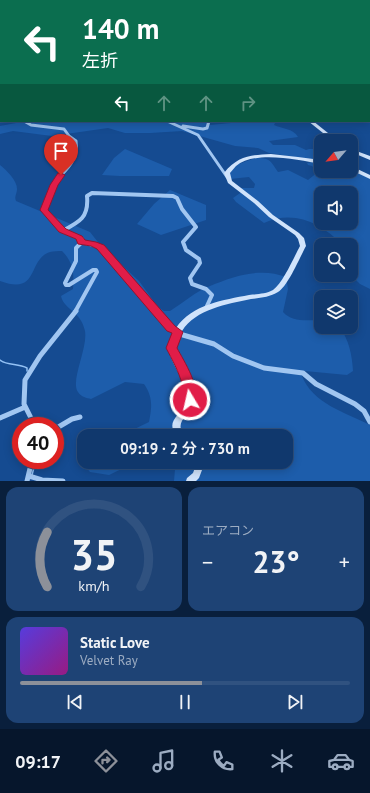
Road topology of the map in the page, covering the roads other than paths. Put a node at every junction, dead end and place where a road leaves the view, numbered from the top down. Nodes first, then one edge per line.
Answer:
1 (26, 122) edge
2 (169, 122) edge
3 (209, 122) edge
4 (311, 122) edge
5 (176, 126) junction
6 (327, 134) edge
7 (358, 153) edge
8 (370, 158) edge
9 (314, 161) edge
10 (358, 171) edge
11 (370, 177) edge
12 (228, 179) junction
13 (62, 231) junction
14 (82, 242) junction
15 (206, 308) junction
16 (178, 332) junction
17 (23, 408) junction
18 (29, 417) edge
19 (80, 417) dead end
20 (0, 418) edge
21 (370, 422) edge
22 (64, 424) edge
23 (177, 429) edge
24 (198, 469) edge
25 (30, 477) edge
26 (63, 481) edge
27 (190, 481) edge

1 - 13 street
2 - 5 street
3 - 5 street
4 - 6 street
5 - 12 street
7 - 8 street
9 - 12 street
10 - 11 street
12 - 15 street
13 - 14 street
13 - 15 street
14 - 16 street
14 - 17 street
15 - 16 street
16 - 21 street
16 - 23 street
17 - 18 street
17 - 20 street
19 - 22 street
24 - 27 street
25 - 26 street

